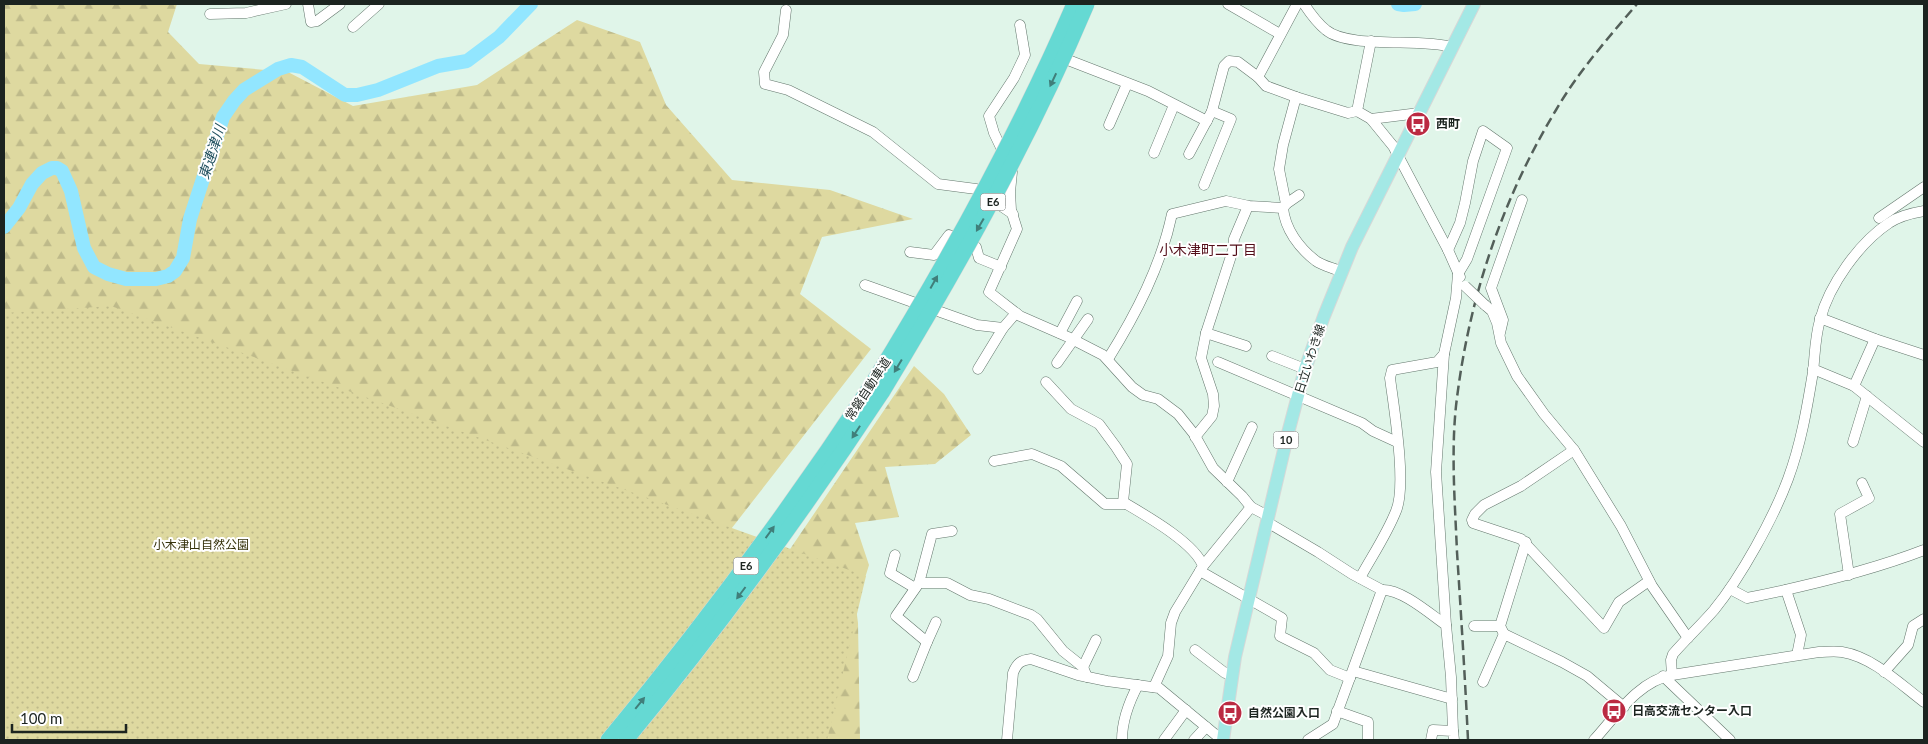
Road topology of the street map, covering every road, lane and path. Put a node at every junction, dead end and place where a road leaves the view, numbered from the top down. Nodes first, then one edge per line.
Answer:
1 (286, 4) edge
2 (308, 4) edge
3 (340, 4) edge
4 (379, 4) edge
5 (1074, 4) edge
6 (1088, 4) edge
7 (1228, 4) edge
8 (1297, 4) edge
9 (1304, 4) edge
10 (1474, 4) edge
11 (786, 10) dead end
12 (210, 14) dead end
13 (1020, 25) dead end
14 (353, 27) dead end
15 (1280, 34) junction
16 (1371, 41) junction
17 (1452, 47) junction
18 (1068, 60) dead end
19 (1258, 76) junction
20 (1127, 84) junction
21 (1296, 97) junction
22 (1174, 105) junction
23 (1212, 111) junction
24 (1357, 111) junction
25 (1419, 113) junction
26 (1371, 119) junction
27 (1206, 122) junction
28 (1110, 125) dead end
29 (1154, 153) dead end
30 (1189, 154) dead end
31 (1398, 155) junction
32 (1204, 185) dead end
33 (1924, 187) edge
34 (1914, 194) junction
35 (1299, 195) dead end
36 (1522, 200) dead end
37 (1248, 206) junction
38 (1284, 206) junction
39 (1921, 211) edge
40 (1012, 214) junction
41 (1879, 218) dead end
42 (1448, 250) junction
43 (910, 252) dead end
44 (1001, 267) junction
45 (1342, 272) junction
46 (1458, 274) junction
47 (866, 285) dead end
48 (1077, 301) dead end
49 (1016, 313) junction
50 (1820, 318) junction
51 (1088, 319) dead end
52 (1003, 328) junction
53 (1060, 333) junction
54 (1206, 333) junction
55 (1499, 336) junction
56 (1073, 339) junction
57 (1875, 339) junction
58 (1246, 346) dead end
59 (1444, 354) junction
60 (1924, 355) edge
61 (1272, 356) dead end
62 (1108, 359) junction
63 (1218, 362) dead end
64 (1057, 363) dead end
65 (978, 369) dead end
66 (1306, 369) junction
67 (1813, 369) junction
68 (1046, 382) dead end
69 (1854, 386) junction
70 (878, 387) junction
71 (1297, 396) junction
72 (1867, 396) junction
73 (1252, 427) dead end
74 (1195, 436) junction
75 (1397, 442) junction
76 (1853, 442) dead end
77 (1924, 442) edge
78 (1574, 450) junction
79 (994, 461) dead end
80 (1227, 482) junction
81 (1862, 483) dead end
82 (1126, 504) junction
83 (1251, 508) junction
84 (1268, 519) junction
85 (952, 532) dead end
86 (1526, 542) junction
87 (1924, 550) edge
88 (895, 555) dead end
89 (1201, 569) junction
90 (1849, 575) junction
91 (1360, 578) junction
92 (1649, 581) junction
93 (917, 585) junction
94 (1730, 589) junction
95 (1382, 590) junction
96 (1786, 590) junction
97 (1249, 600) junction
98 (1924, 619) edge
99 (936, 622) dead end
100 (1446, 625) junction
101 (1474, 626) dead end
102 (1502, 630) junction
103 (1688, 638) junction
104 (1096, 640) dead end
105 (927, 642) junction
106 (1195, 650) dead end
107 (1797, 655) junction
108 (1085, 672) junction
109 (1884, 672) junction
110 (1352, 674) junction
111 (1667, 675) junction
112 (1232, 676) junction
113 (913, 677) dead end
114 (1483, 682) dead end
115 (1138, 685) junction
116 (1154, 686) junction
117 (1452, 699) junction
118 (1924, 702) edge
119 (1624, 707) junction
120 (1186, 710) junction
121 (1337, 711) junction
122 (1206, 727) junction
123 (1454, 736) edge
124 (608, 740) edge
125 (626, 740) edge
126 (1007, 740) edge
127 (1122, 740) edge
128 (1164, 740) edge
129 (1194, 740) edge
130 (1223, 740) edge
131 (1308, 740) edge
132 (1368, 740) edge
133 (1431, 740) edge
134 (1594, 740) edge
135 (1730, 740) edge

1 - 12 street
2 - 3 street
4 - 14 street
70 -> 5 highway, 常磐自動車道 / E6, bridge
6 -> 70 highway, 常磐自動車道 / E6, bridge
7 - 15 street
8 - 15 street
9 - 16 street
10 - 17 main road, 日立いわき線 / 10
11 - 40 street
13 - 40 street
15 - 19 street
16 - 17 street
16 - 24 street
17 - 25 main road, 日立いわき線 / 10
18 - 20 street
19 - 21 street
19 - 23 street
20 - 22 street
20 - 28 street
21 - 24 street
21 - 38 street
22 - 27 street
22 - 29 street
23 - 27 street
23 - 32 street
24 - 26 street
25 - 26 street
25 - 31 main road, 日立いわき線 / 10
26 - 31 street
27 - 30 street
31 - 42 street
31 - 45 main road, 日立いわき線 / 10
33 - 34 street
34 - 39 street
34 - 41 street
35 - 38 street
36 - 55 street
37 - 38 street
37 - 54 street
37 - 62 street
38 - 45 street
39 - 50 street
40 - 44 street
42 - 46 street
42 - 46 street
43 - 44 street
44 - 49 street
45 - 66 main road, 日立いわき線 / 10
46 - 55 street, bridge
46 - 59 street
47 - 52 street
48 - 53 street
49 - 52 street
49 - 53 street
50 - 57 street
50 - 67 street
51 - 56 street
52 - 65 street
53 - 56 street
54 - 58 street
54 - 74 street
55 - 78 street
56 - 62 street
56 - 64 street
57 - 60 street
57 - 69 street
59 - 75 street
59 - 100 street
61 - 66 street
62 - 74 street
63 - 71 street
66 - 71 main road, 日立いわき線 / 10
67 - 69 street
67 - 94 street
68 - 82 street
69 - 72 street
124 -> 70 highway, 常磐自動車道 / E6
70 -> 125 highway, 常磐自動車道 / E6
71 - 75 street
71 - 84 main road, 日立いわき線 / 10
72 - 76 street
72 - 77 street
73 - 80 street
74 - 80 street
75 - 91 street
78 - 86 street
78 - 92 street
79 - 82 street
80 - 83 street
81 - 90 street
82 - 89 street
83 - 84 street
83 - 89 street
84 - 91 street
84 - 97 main road, 日立いわき線 / 10
85 - 93 street
86 - 92 street
86 - 102 street
87 - 90 street
88 - 93 street
89 - 97 street
89 - 116 street
90 - 96 street
91 - 95 street
92 - 103 street
93 - 105 street
93 - 108 street
94 - 96 street
94 - 103 street
95 - 100 street
95 - 110 street
96 - 107 street
97 - 110 street
97 - 112 main road, 日立いわき線 / 10
98 - 109 street
99 - 105 street
100 - 117 street
101 - 102 street
102 - 114 street
102 - 119 street
103 - 111 street
104 - 108 street
105 - 113 street
106 - 112 street
107 - 109 street
107 - 111 street
108 - 115 street
108 - 126 street
109 - 118 street
110 - 117 street
110 - 121 street
111 - 119 street
111 - 135 street
112 - 130 main road, 日立いわき線 / 10
115 - 116 street
115 - 127 street
116 - 120 street
117 - 123 street
119 - 134 street
120 - 122 street
120 - 128 street
121 - 131 street
121 - 132 street
122 - 129 street
122 - 130 street
123 - 133 street

